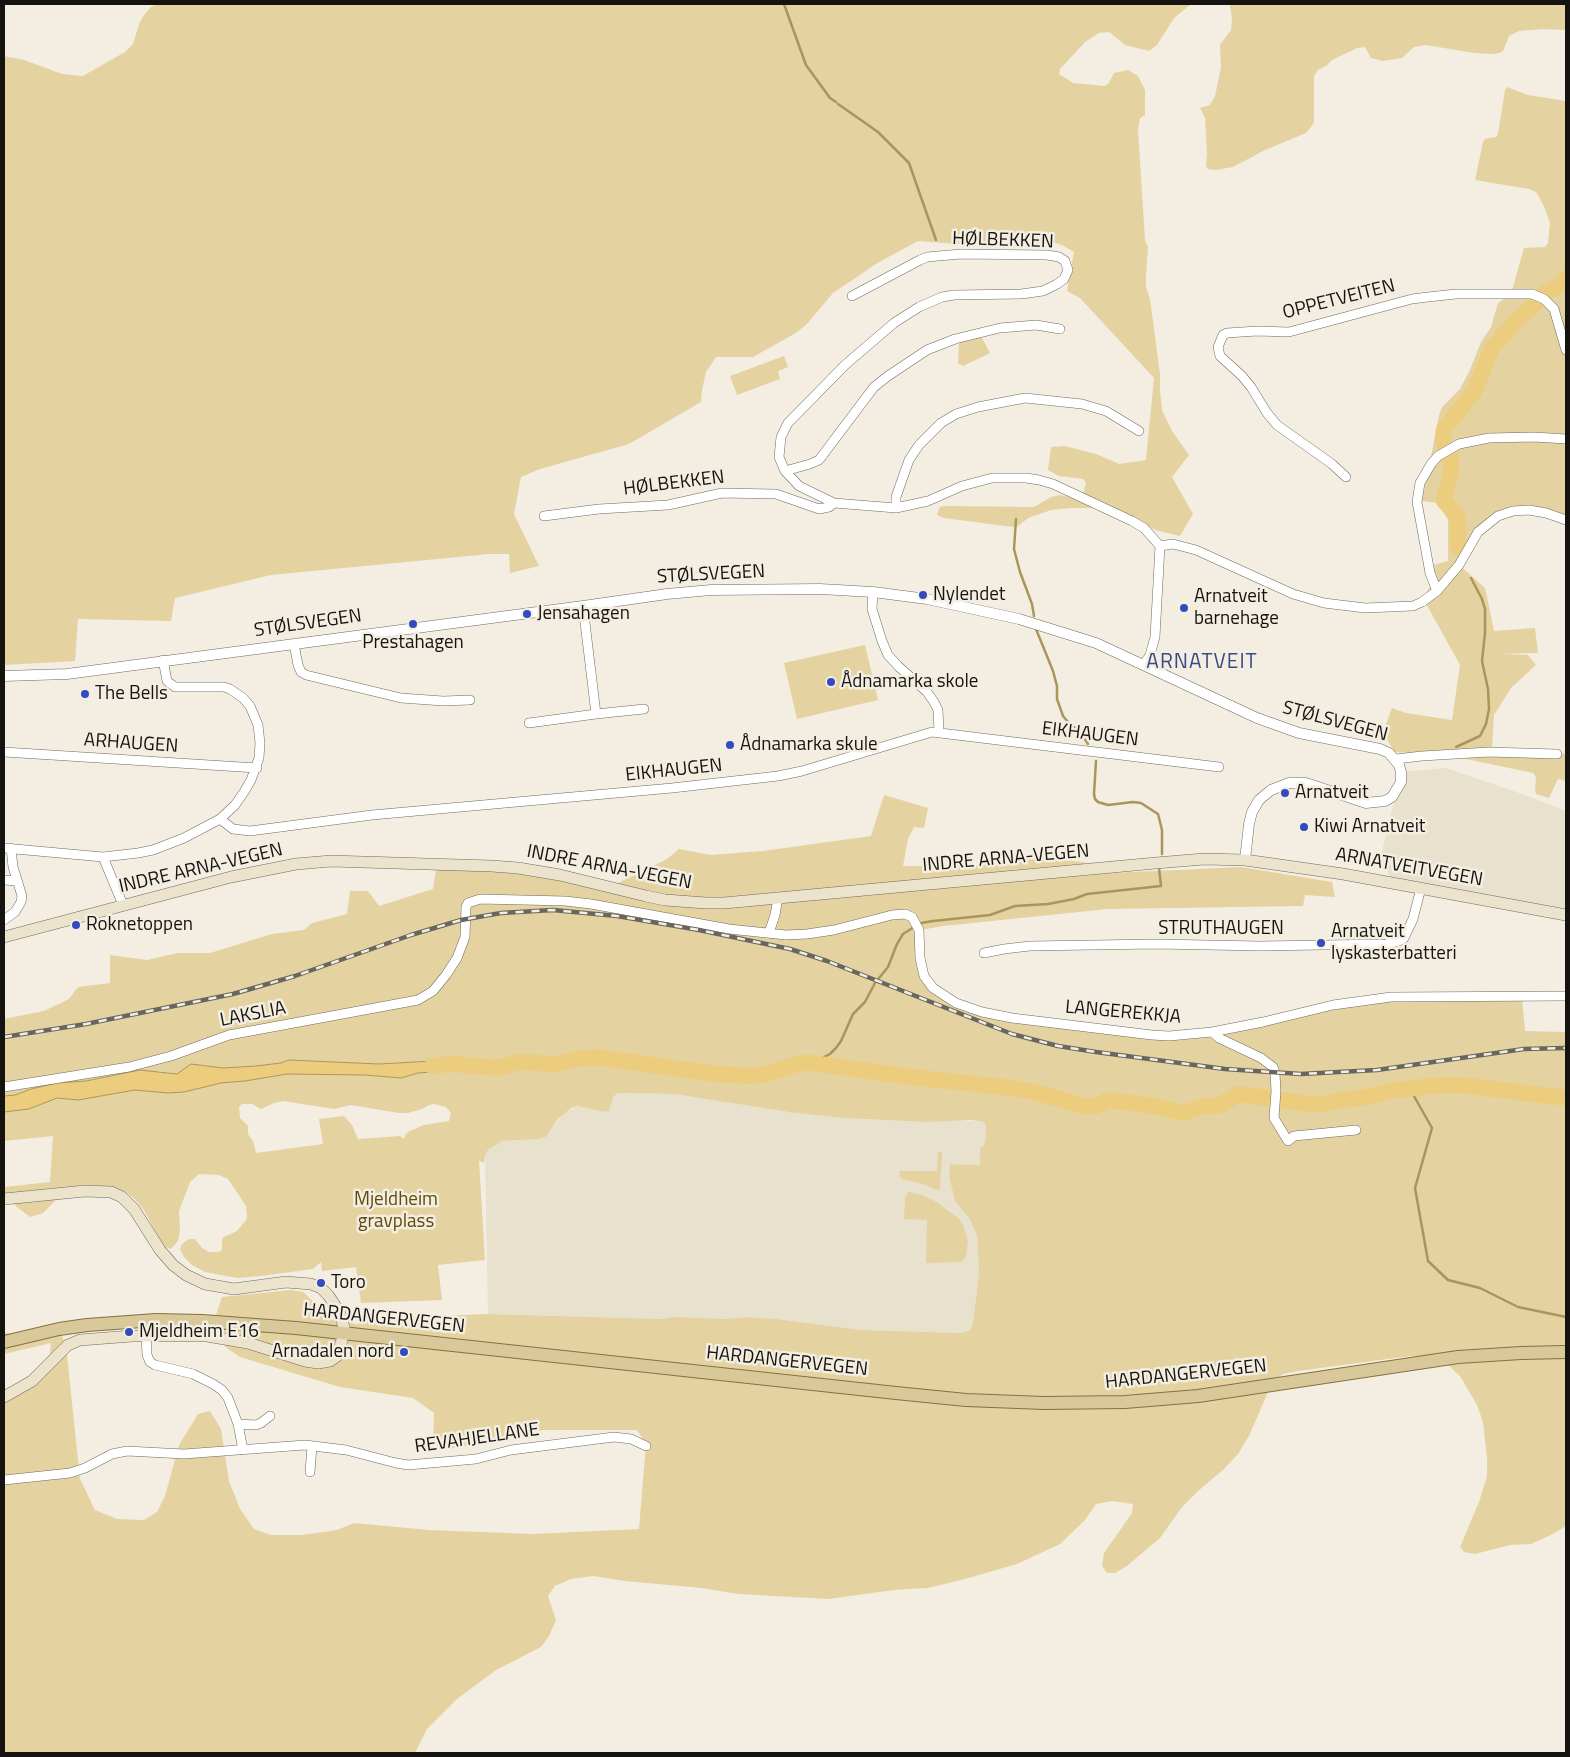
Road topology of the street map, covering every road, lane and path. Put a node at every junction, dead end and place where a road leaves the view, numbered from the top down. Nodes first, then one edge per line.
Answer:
1 (852, 296) dead end
2 (1060, 329) dead end
3 (1566, 350) edge
4 (1139, 431) dead end
5 (1566, 439) edge
6 (785, 471) junction
7 (1346, 477) dead end
8 (834, 503) junction
9 (896, 508) junction
10 (544, 516) dead end
11 (1566, 520) edge
12 (1160, 546) junction
13 (1437, 591) junction
14 (873, 592) junction
15 (583, 606) junction
16 (294, 644) junction
17 (163, 660) junction
18 (1144, 664) junction
19 (4, 676) edge
20 (470, 700) dead end
21 (644, 709) dead end
22 (596, 714) junction
23 (529, 723) dead end
24 (939, 732) junction
25 (4, 752) edge
26 (1557, 754) dead end
27 (1396, 759) junction
28 (1219, 767) dead end
29 (257, 768) junction
30 (220, 820) junction
31 (7, 848) edge
32 (103, 857) junction
33 (1245, 860) junction
34 (4, 880) edge
35 (17, 881) junction
36 (1421, 888) junction
37 (778, 898) junction
38 (123, 905) junction
39 (1566, 916) edge
40 (4, 920) edge
41 (769, 933) junction
42 (4, 937) edge
43 (984, 953) dead end
44 (1566, 996) edge
45 (1212, 1032) junction
46 (4, 1087) edge
47 (1356, 1130) dead end
48 (4, 1198) edge
49 (344, 1327) dead end
50 (146, 1335) junction
51 (342, 1340) dead end
52 (4, 1342) edge
53 (1566, 1352) edge
54 (4, 1397) edge
55 (270, 1416) dead end
56 (238, 1424) junction
57 (312, 1446) junction
58 (646, 1446) dead end
59 (243, 1450) junction
60 (310, 1472) dead end
61 (4, 1480) edge

1 - 6 street, HØLBEKKEN
2 - 6 street
3 - 7 street, OPPETVEITEN
4 - 9 street
5 - 13 street
6 - 8 street, HØLBEKKEN
8 - 9 street, HØLBEKKEN
8 - 10 street, HØLBEKKEN
9 - 12 street, HØLBEKKEN
11 - 13 street
12 - 13 street
12 - 18 street
14 - 15 street, STØLSVEGEN
14 - 18 street, STØLSVEGEN
14 - 24 street
15 - 16 street, STØLSVEGEN
15 - 22 street
16 - 17 street, STØLSVEGEN
16 - 20 street
17 - 19 street, STØLSVEGEN
17 - 29 street
18 - 27 street, STØLSVEGEN
21 - 22 street
22 - 23 street
24 - 28 street, EIKHAUGEN
24 - 30 street, EIKHAUGEN
25 - 29 street, ARHAUGEN
26 - 27 street, STØLSVEGEN
27 - 33 street, STØLSVEGEN
29 - 30 street
30 - 32 street
31 - 32 street
31 - 35 street
32 - 38 street
33 - 36 main road, ARNATVEITVEGEN
33 - 37 main road, INDRE ARNA-VEGEN
34 - 35 street
35 - 40 street
36 - 39 main road, ARNATVEITVEGEN
36 - 43 street, STRUTHAUGEN
37 - 38 main road, INDRE ARNA-VEGEN
37 - 41 street
38 - 42 main road, INDRE ARNA-VEGEN
41 - 45 street, LANGEREKKJA
41 - 46 street, LAKSLIA
44 - 45 street, LANGEREKKJA
45 - 47 street
48 - 49 main road
50 - 51 main road
50 - 54 main road
50 - 56 street
52 - 53 main road, HARDANGERVEGEN
55 - 56 street
56 - 59 street
57 - 58 street, REVAHJELLANE
57 - 59 street, REVAHJELLANE
57 - 60 street
59 - 61 street, REVAHJELLANE

